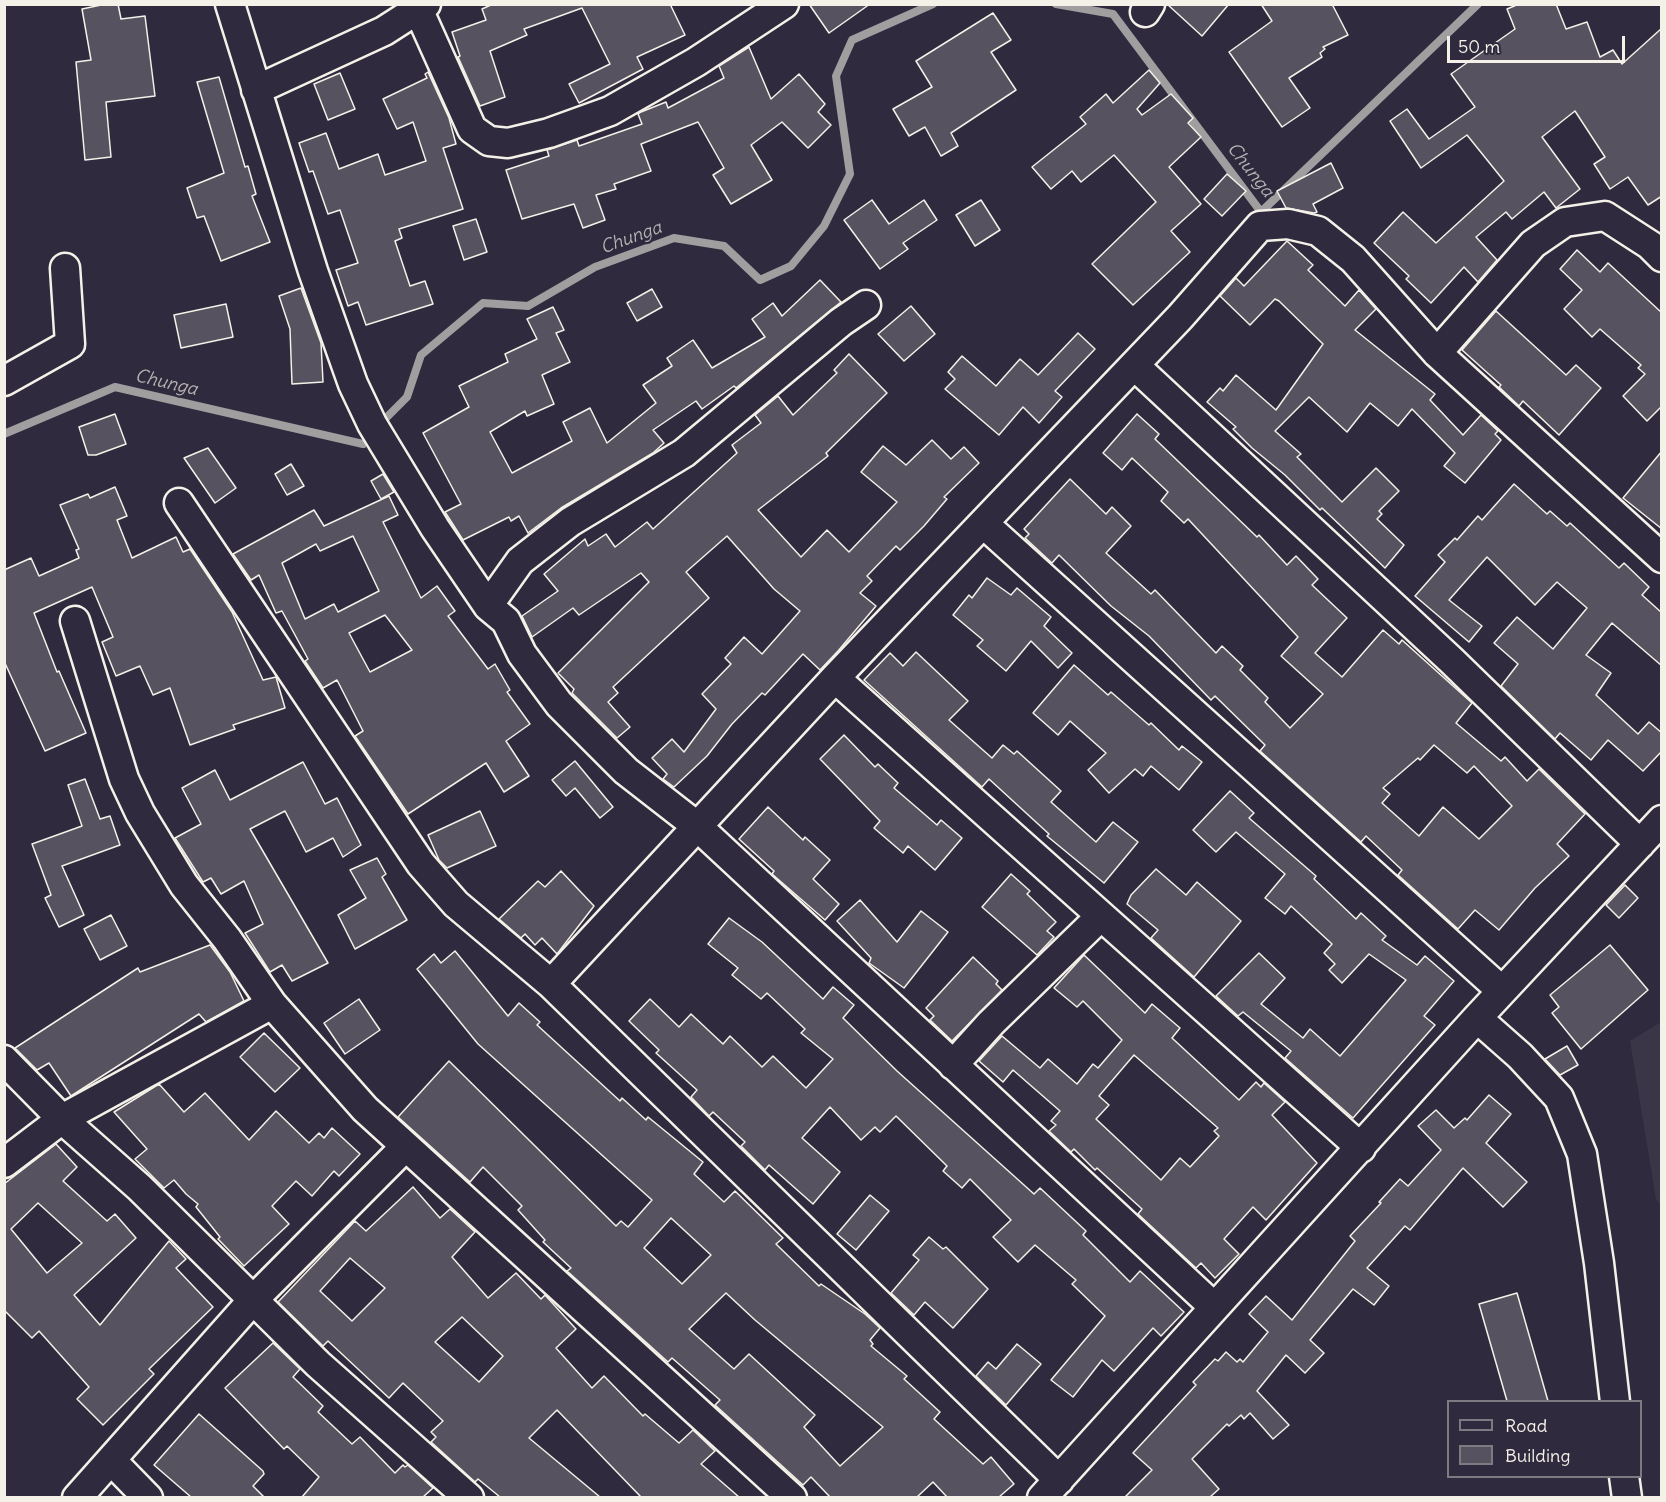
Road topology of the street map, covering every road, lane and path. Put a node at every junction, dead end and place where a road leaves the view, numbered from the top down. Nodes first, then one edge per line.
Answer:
1 (230, 4) edge
2 (784, 4) edge
3 (422, 7) edge
4 (256, 90) junction
5 (1658, 245) edge
6 (64, 268) dead end
7 (866, 305) dead end
8 (1437, 352) junction
9 (1134, 365) junction
10 (4, 381) edge
11 (179, 503) dead end
12 (984, 524) junction
13 (1662, 558) edge
14 (488, 606) junction
15 (75, 621) dead end
16 (835, 678) junction
17 (1662, 820) edge
18 (698, 827) junction
19 (1640, 844) junction
20 (1101, 916) junction
21 (551, 984) junction
22 (1502, 991) junction
23 (272, 1004) junction
24 (1477, 1018) junction
25 (4, 1060) edge
26 (953, 1065) junction
27 (62, 1119) junction
28 (405, 1147) junction
29 (1361, 1148) junction
30 (4, 1163) edge
31 (252, 1301) junction
32 (1214, 1307) junction
33 (1615, 1400) edge
34 (111, 1460) junction
35 (1624, 1478) edge
36 (1051, 1489) edge
37 (77, 1497) edge
38 (148, 1497) edge
39 (470, 1497) edge
40 (792, 1497) edge
41 (1627, 1497) edge

1 - 4 street
2 - 3 street
3 - 4 street
4 - 14 street
5 - 8 street
6 - 10 street
7 - 14 street
8 - 9 street
8 - 13 street
9 - 12 street
9 - 19 street
11 - 21 street
12 - 16 street
12 - 22 street
14 - 18 street
15 - 23 street
16 - 18 street
16 - 20 street
17 - 19 street
18 - 21 street
18 - 26 street
19 - 22 street
20 - 26 street
20 - 29 street
21 - 36 street
22 - 24 street
23 - 27 street
23 - 28 street
24 - 29 street
24 - 33 street
25 - 27 street
26 - 32 street
27 - 30 street
27 - 31 street
28 - 31 street
28 - 40 street
29 - 32 street
31 - 34 street
31 - 39 street
32 - 36 street
34 - 37 street
34 - 38 street
35 - 41 street

